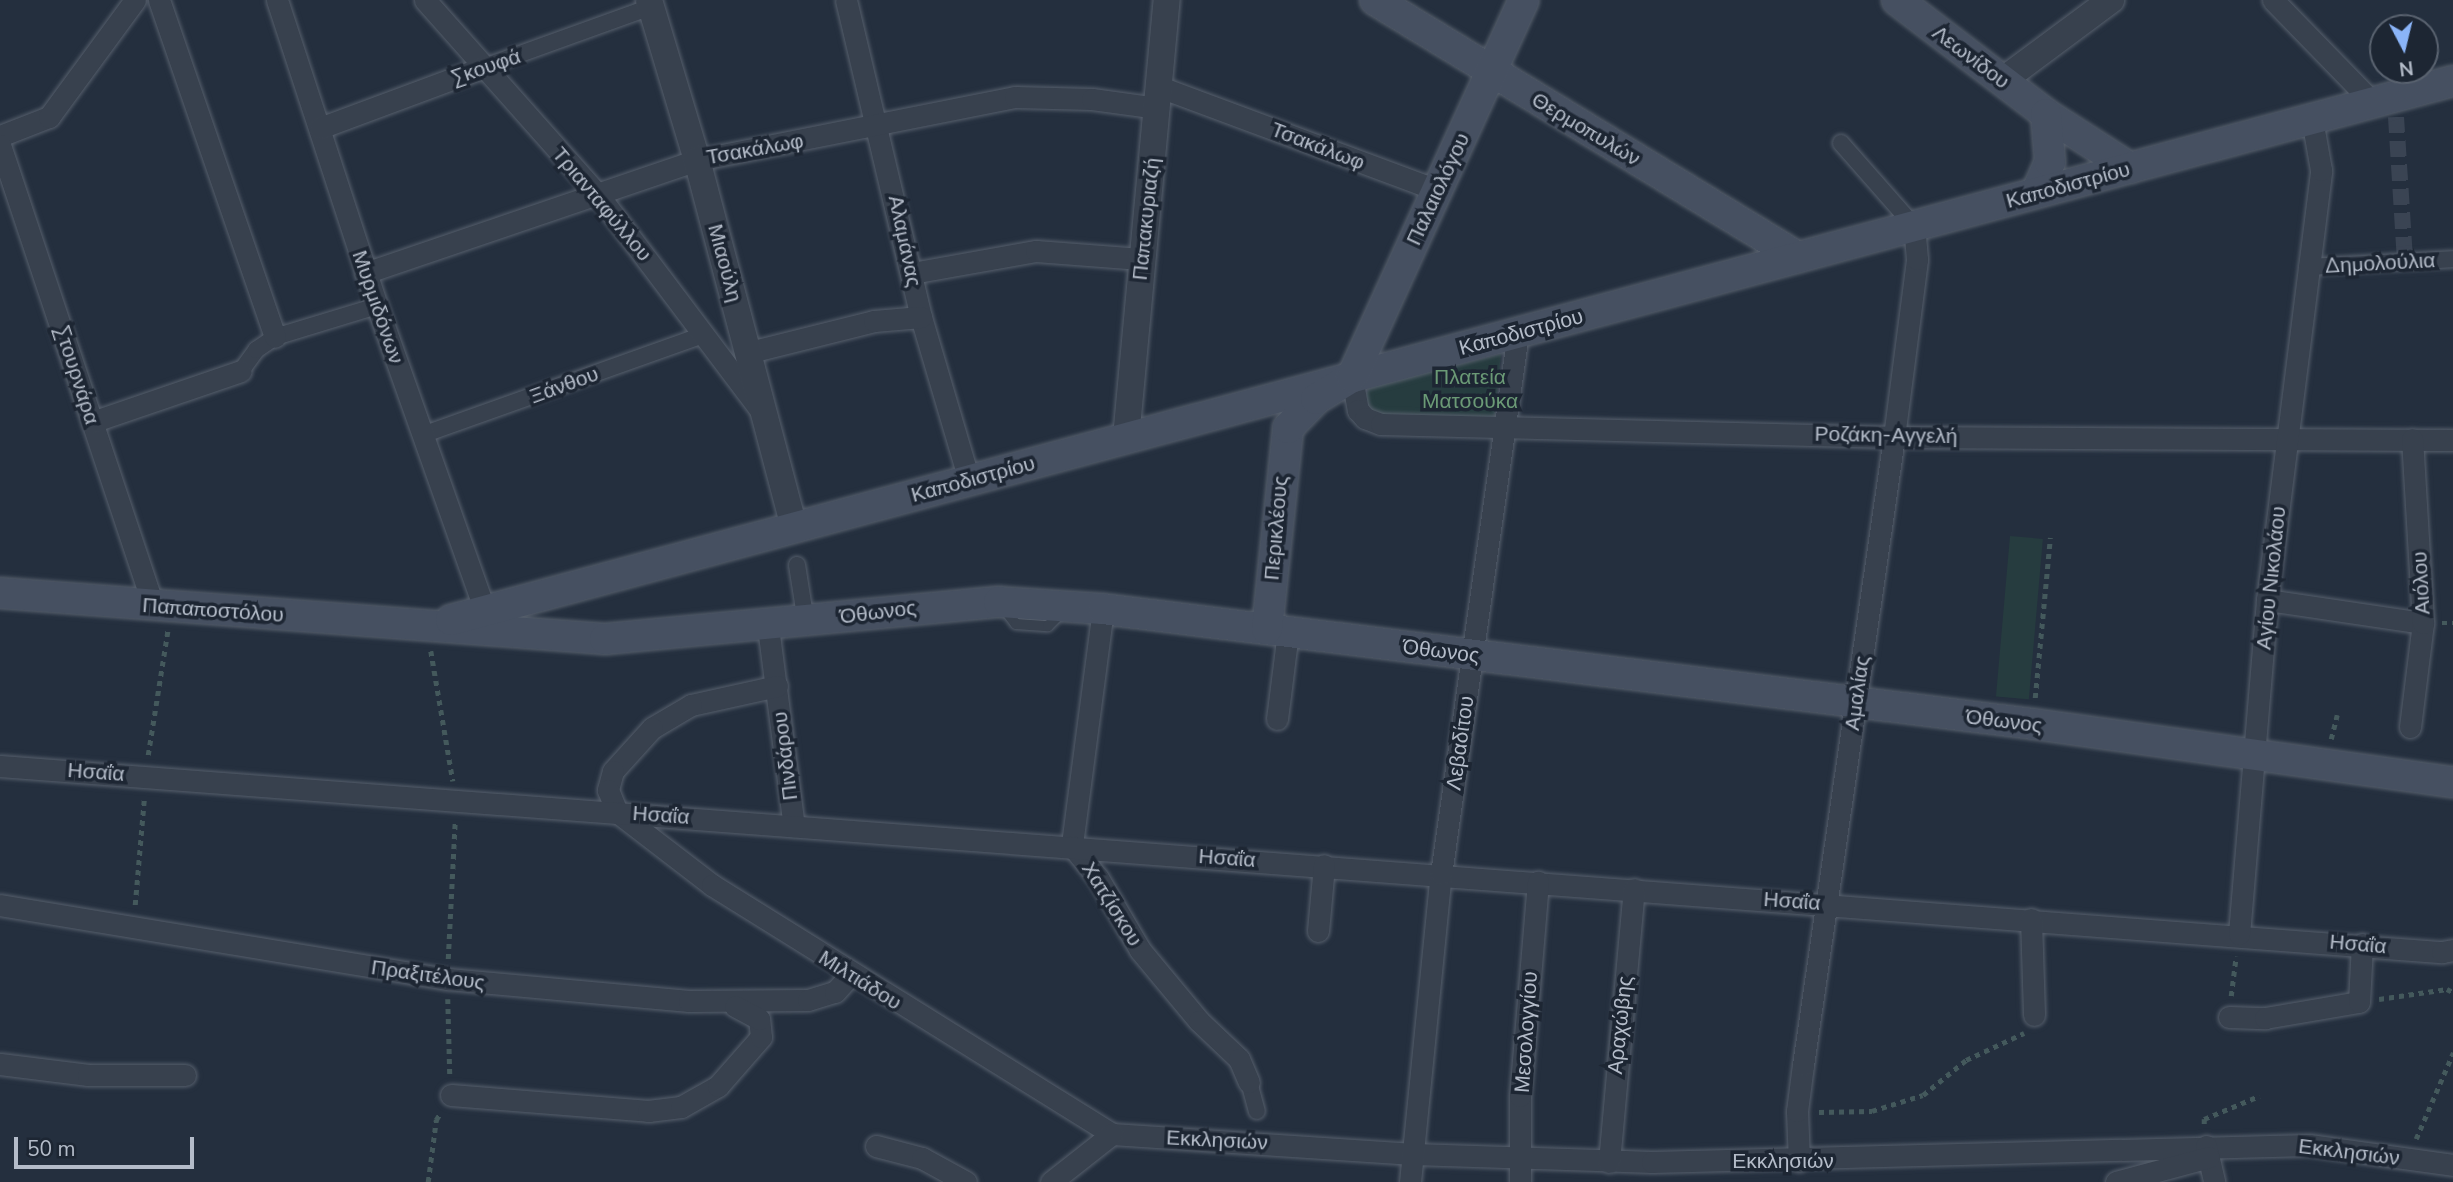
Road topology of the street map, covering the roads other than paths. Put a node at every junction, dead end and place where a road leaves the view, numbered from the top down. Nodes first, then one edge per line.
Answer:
1 (135, 0) edge
2 (159, 0) edge
3 (277, 0) edge
4 (425, 0) edge
5 (846, 0) edge
6 (1167, 0) edge
7 (1375, 0) edge
8 (1524, 0) edge
9 (1896, 0) edge
10 (2111, 0) edge
11 (2273, 0) edge
12 (650, 3) edge
13 (484, 67) junction
14 (1492, 72) junction
15 (2002, 81) junction
16 (2453, 81) edge
17 (1159, 98) junction
18 (2373, 103) junction
19 (2046, 114) junction
20 (2312, 119) junction
21 (878, 127) junction
22 (320, 128) junction
23 (0, 136) edge
24 (1841, 143) dead end
25 (0, 145) edge
26 (697, 159) junction
27 (2130, 168) junction
28 (1437, 190) junction
29 (2036, 193) junction
30 (599, 196) junction
31 (1914, 226) junction
32 (1798, 257) junction
33 (1141, 259) junction
34 (2453, 259) edge
35 (2307, 267) junction
36 (365, 273) junction
37 (912, 273) junction
38 (377, 306) junction
39 (921, 317) junction
40 (1517, 332) junction
41 (706, 334) junction
42 (275, 337) junction
43 (750, 352) junction
44 (241, 371) joint
45 (1352, 377) junction
46 (1267, 400) junction
47 (766, 417) junction
48 (92, 422) junction
49 (1506, 426) junction
50 (1288, 428) junction
51 (422, 435) junction
52 (1894, 437) junction
53 (1126, 438) junction
54 (2286, 438) junction
55 (2412, 439) junction
56 (2453, 440) edge
57 (969, 481) junction
58 (794, 527) junction
59 (797, 565) dead end
60 (564, 590) junction
61 (0, 593) edge
62 (2267, 600) junction
63 (153, 605) junction
64 (1103, 609) junction
65 (485, 611) junction
66 (806, 622) junction
67 (2423, 623) junction
68 (427, 626) junction
69 (768, 627) junction
70 (1278, 630) junction
71 (571, 638) junction
72 (1473, 655) junction
73 (777, 686) junction
74 (1855, 703) junction
75 (1277, 719) dead end
76 (2410, 727) dead end
77 (2257, 754) junction
78 (0, 765) edge
79 (2453, 782) edge
80 (617, 812) junction
81 (794, 826) junction
82 (1072, 846) junction
83 (1324, 865) junction
84 (1441, 874) junction
85 (1538, 882) junction
86 (1634, 889) junction
87 (1828, 903) junction
88 (0, 905) edge
89 (2031, 919) junction
90 (1318, 931) dead end
91 (2239, 934) junction
92 (2362, 944) junction
93 (2453, 950) edge
94 (851, 974) junction
95 (732, 1004) junction
96 (2229, 1017) road end
97 (2029, 1024) road end
98 (0, 1065) edge
99 (186, 1075) dead end
100 (1249, 1082) joint
101 (451, 1095) road end
102 (1257, 1111) dead end
103 (1112, 1134) junction
104 (876, 1146) dead end
105 (2208, 1152) junction
106 (1413, 1154) junction
107 (1520, 1158) junction
108 (1807, 1161) junction
109 (1609, 1162) junction
110 (2453, 1165) edge
111 (1651, 1172) edge
112 (966, 1182) edge
113 (1051, 1182) edge
114 (1410, 1182) edge
115 (1520, 1182) edge
116 (2116, 1182) edge
117 (2214, 1182) edge

1 - 23 street
2 - 42 street
3 - 22 street, Μυρμιδόνων
4 - 13 street, Τριανταφύλλου
5 - 21 street, Αλαμάνας
6 - 17 street, Παπακυριαζή
7 - 14 main road, Θερμοπυλών
8 - 14 main road, Παλαιολόγου
9 - 15 main road, Λεωνίδου
10 - 15 street
11 - 18 street
12 - 13 street, Σκουφά
12 - 26 street, Μιαούλη
13 - 22 street, Σκουφά
13 - 30 street, Τριανταφύλλου
14 - 28 main road, Παλαιολόγου
14 - 32 main road, Θερμοπυλών
15 - 19 main road, Λεωνίδου
16 - 18 main road, Καποδιστρίου
17 - 21 street, Τσακάλωφ
17 - 28 street, Τσακάλωφ
17 - 33 street, Παπακυριαζή
18 - 20 main road, Καποδιστρίου
19 - 27 main road, Λεωνίδου
19 - 29 main road
20 - 27 main road, Καποδιστρίου
20 - 35 street, Αγίου Νικολάου
21 - 26 street, Τσακάλωφ
21 - 37 street, Αλαμάνας
22 - 36 street, Μυρμιδόνων
24 - 31 street
25 - 48 street, Στουρνάρα
26 - 30 street, Τσακάλωφ
26 - 43 street, Μιαούλη
27 - 29 main road, Καποδιστρίου
28 - 45 main road, Παλαιολόγου
29 - 31 main road, Καποδιστρίου
30 - 36 street, Τσακάλωφ
30 - 41 street, Τριανταφύλλου
31 - 32 main road, Καποδιστρίου
31 - 52 street, Αμαλίας
32 - 40 main road, Καποδιστρίου
33 - 37 street
33 - 53 street, Παπακυριαζή
34 - 35 street, Δημολούλια
35 - 54 street, Αγίου Νικολάου
36 - 38 street, Μυρμιδόνων
37 - 39 street, Αλαμάνας
38 - 42 street
38 - 51 street, Μυρμιδόνων
39 - 43 street
39 - 57 street, Αλαμάνας
40 - 45 main road, Καποδιστρίου
40 - 49 street, Λεβαδίτου
41 - 47 street, Τριανταφύλλου
41 - 51 street, Ξάνθου
42 - 44 street
43 - 47 street, Μιαούλη
44 - 48 street
45 - 46 main road, Καποδιστρίου
45 - 49 street, Ροζάκη-Αγγελή
45 - 50 main road
46 - 50 main road
46 - 53 main road, Καποδιστρίου
47 - 58 street, Μιαούλη
48 - 63 street, Στουρνάρα
49 - 52 street, Ροζάκη-Αγγελή
49 - 72 street, Λεβαδίτου
50 - 70 main road, Περικλέους
51 - 65 street, Μυρμιδόνων
52 - 54 street, Ροζάκη-Αγγελή
52 - 74 street, Αμαλίας
53 - 57 main road, Καποδιστρίου
54 - 55 street, Ροζάκη-Αγγελή
54 - 62 street, Αγίου Νικολάου
55 - 56 street, Ροζάκη-Αγγελή
55 - 67 street, Αιόλου
57 - 58 main road, Καποδιστρίου
58 - 60 main road, Καποδιστρίου
59 - 66 street
60 - 65 main road, Καποδιστρίου
60 - 71 main road
61 - 63 main road, Παπαποστόλου
62 - 67 street
62 - 77 street, Αγίου Νικολάου
63 - 68 main road, Παπαποστόλου
64 - 66 main road, Όθωνος
64 - 70 main road, Όθωνος
64 - 82 street, Χατζίσκου
65 - 68 main road, Καποδιστρίου
66 - 69 main road, Όθωνος
67 - 76 street, Αιόλου
68 - 71 main road, Όθωνος
69 - 71 main road, Όθωνος
69 - 73 street, Πινδάρου
70 - 72 main road, Όθωνος
70 - 75 street
72 - 74 main road, Όθωνος
72 - 84 street, Λεβαδίτου
73 - 80 street
73 - 81 street, Πινδάρου
74 - 77 main road, Όθωνος
74 - 87 street, Αμαλίας
77 - 79 main road, Όθωνος
77 - 91 street, Αγίου Νικολάου
78 - 80 street, Ησαΐα
80 - 81 street, Ησαΐα
80 - 94 street, Μιλτιάδου
81 - 82 street, Ησαΐα
82 - 83 street, Ησαΐα
82 - 100 street, Χατζίσκου
83 - 84 street, Ησαΐα
83 - 90 street
84 - 85 street, Ησαΐα
84 - 106 street, Λεβαδίτου
85 - 86 street, Ησαΐα
85 - 107 street, Μεσολογγίου
86 - 87 street, Ησαΐα
86 - 109 street, Αραχώβης
87 - 89 street, Ησαΐα
87 - 108 street, Αμαλίας
88 - 95 street, Πραξιτέλους
89 - 91 street, Ησαΐα
89 - 97 street
91 - 92 street, Ησαΐα
92 - 93 street, Ησαΐα
92 - 96 street
94 - 95 street, Πραξιτέλους
94 - 103 street, Μιλτιάδου
95 - 101 street
98 - 99 street
100 - 102 street
103 - 106 street, Εκκλησιών
103 - 113 street
104 - 112 street
105 - 108 street, Εκκλησιών
105 - 110 street, Εκκλησιών
105 - 116 street
105 - 117 street
106 - 107 street, Εκκλησιών
106 - 114 street, Λεβαδίτου
107 - 109 street, Εκκλησιών
107 - 115 street, Μεσολογγίου
108 - 111 street, Εκκλησιών
109 - 111 street, Εκκλησιών

